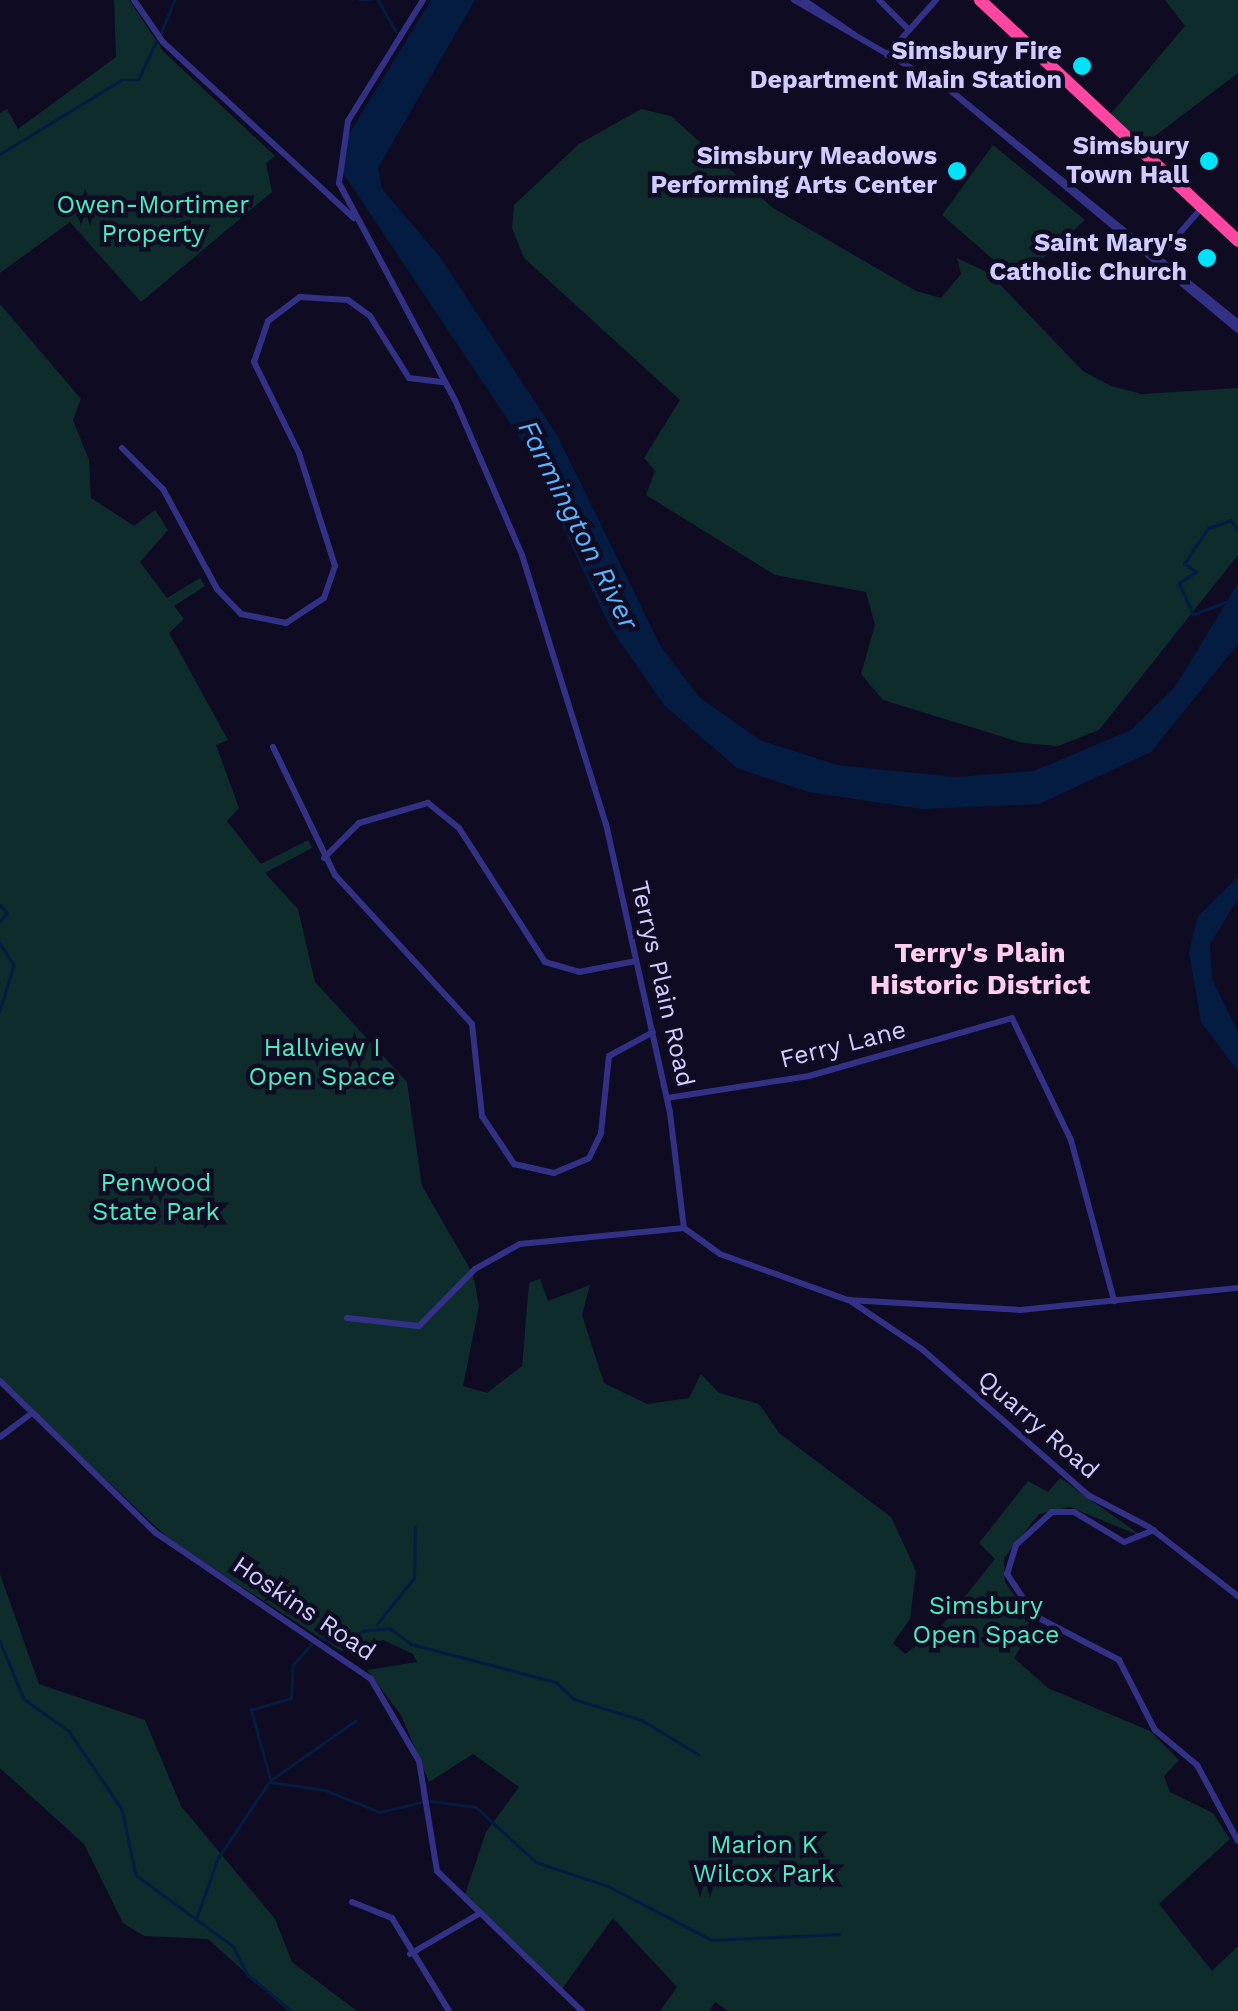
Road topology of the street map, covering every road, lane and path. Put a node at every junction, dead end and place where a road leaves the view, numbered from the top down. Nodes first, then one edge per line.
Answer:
1 (134, 0) edge
2 (423, 0) edge
3 (794, 0) edge
4 (804, 0) edge
5 (880, 0) edge
6 (936, 0) edge
7 (980, 0) edge
8 (910, 27) junction
9 (888, 54) junction
10 (1199, 211) junction
11 (362, 226) junction
12 (1238, 241) edge
13 (1157, 260) junction
14 (1238, 327) edge
15 (444, 382) junction
16 (122, 448) dead end
17 (272, 748) dead end
18 (324, 858) junction
19 (636, 961) junction
20 (653, 1032) junction
21 (667, 1098) junction
22 (681, 1102) junction
23 (670, 1113) junction
24 (684, 1228) junction
25 (1238, 1288) edge
26 (1104, 1290) junction
27 (848, 1300) junction
28 (870, 1301) junction
29 (1114, 1301) junction
30 (1101, 1302) junction
31 (866, 1310) junction
32 (348, 1318) dead end
33 (0, 1382) edge
34 (30, 1415) junction
35 (0, 1437) edge
36 (1154, 1530) junction
37 (1238, 1596) edge
38 (1238, 1840) edge
39 (352, 1902) dead end
40 (477, 1915) junction
41 (410, 1954) junction
42 (449, 2011) edge
43 (582, 2011) edge

1 - 11 street
2 - 11 street, Terrys Plain Road
3 - 9 street
4 - 9 street
5 - 8 street
6 - 8 street
7 - 10 highway
8 - 9 street
9 - 13 street
10 - 12 highway
10 - 13 street
11 - 15 street, Terrys Plain Road
13 - 14 street
15 - 16 street
15 - 19 street, Terrys Plain Road
17 - 18 street
18 - 19 street
18 - 20 street
19 - 20 street, Terrys Plain Road
20 - 21 street, Terrys Plain Road
21 - 22 street
21 - 23 street, Terrys Plain Road
22 - 23 street
22 - 26 street, Ferry Lane
23 - 24 street, Terrys Plain Road
24 - 27 street
24 - 32 street
25 - 29 street
26 - 29 street
26 - 30 street
27 - 28 street
27 - 31 street, Quarry Road
28 - 30 street
28 - 31 street
29 - 30 street
31 - 36 street, Quarry Road
33 - 34 street, Hoskins Road
34 - 35 street
34 - 40 street, Hoskins Road
36 - 37 street, Quarry Road
36 - 38 street
39 - 41 street
40 - 41 street
40 - 43 street, Hoskins Road
41 - 42 street

